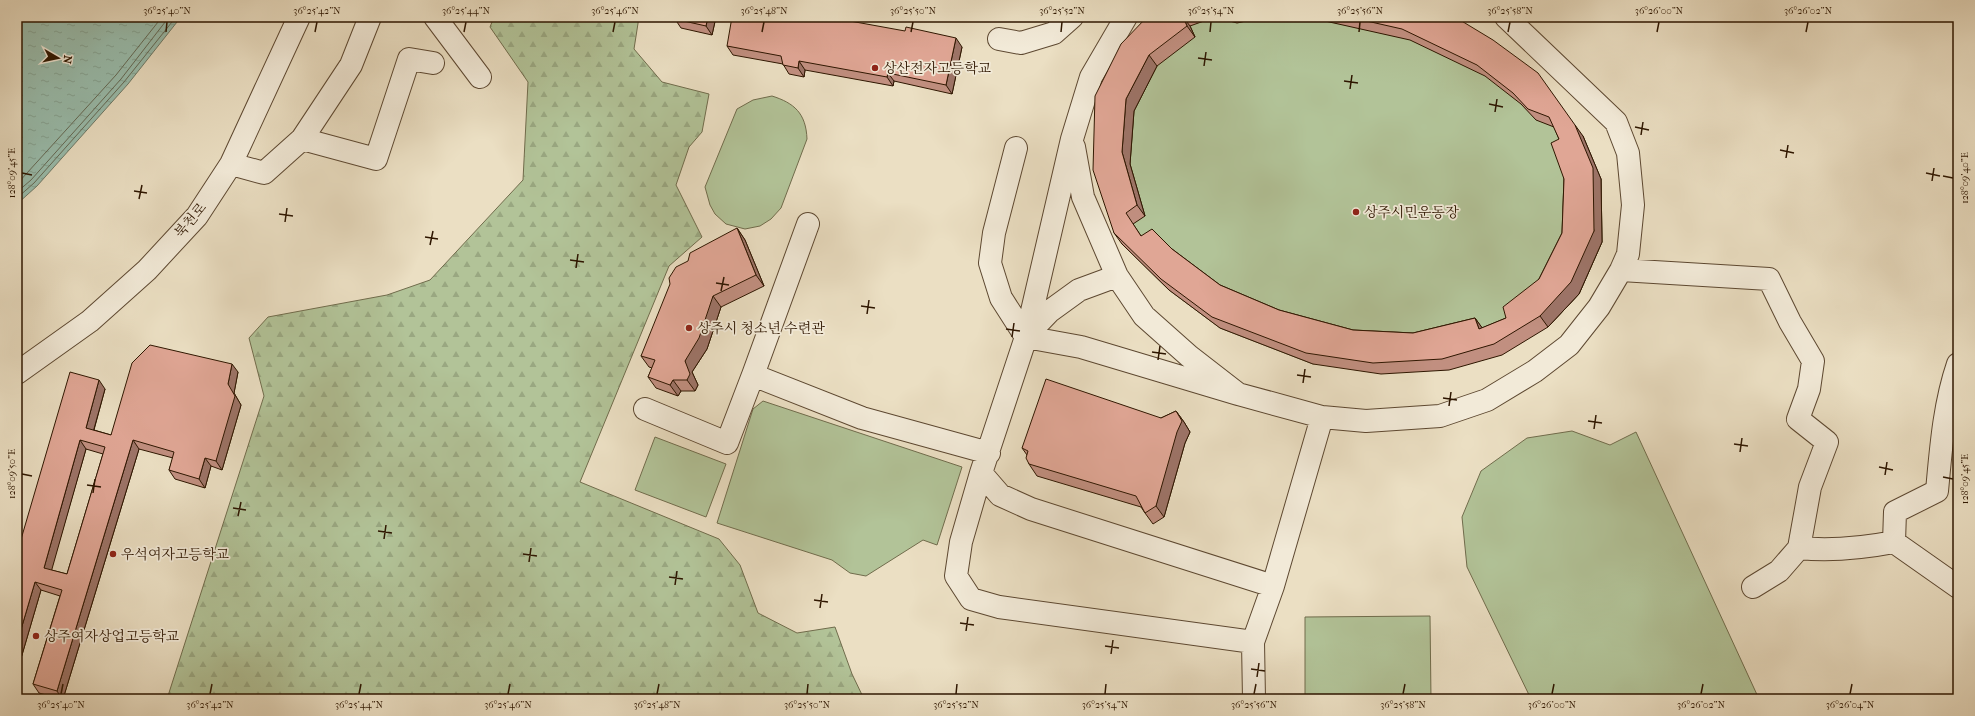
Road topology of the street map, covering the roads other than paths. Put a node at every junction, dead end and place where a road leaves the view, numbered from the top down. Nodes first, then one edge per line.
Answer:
1 (299, 17) edge
2 (370, 17) edge
3 (435, 17) edge
4 (1072, 17) edge
5 (1126, 17) edge
6 (1506, 17) edge
7 (999, 39) dead end
8 (433, 63) dead end
9 (480, 77) dead end
10 (302, 139) junction
11 (1072, 139) junction
12 (1016, 148) dead end
13 (231, 164) junction
14 (808, 224) dead end
15 (1621, 270) junction
16 (1117, 276) junction
17 (1026, 337) junction
18 (1958, 364) edge
19 (17, 373) edge
20 (753, 375) junction
21 (1238, 394) junction
22 (645, 408) dead end
23 (1322, 418) junction
24 (985, 463) junction
25 (1894, 542) junction
26 (1799, 548) junction
27 (1273, 586) junction
28 (1753, 587) dead end
29 (1958, 588) edge
30 (1253, 642) junction
31 (1254, 699) edge

1 - 13 street, 북천로
2 - 10 street
3 - 9 street
4 - 7 street
5 - 11 street
6 - 15 street
8 - 10 street
10 - 13 street
11 - 16 street
11 - 17 street
12 - 17 street
13 - 19 street, 북천로
14 - 20 street
15 - 23 street
15 - 26 street
16 - 17 street
16 - 21 street
17 - 21 street
17 - 24 street
18 - 25 street
20 - 22 street
20 - 24 street
21 - 23 street
23 - 27 street
24 - 27 street
24 - 30 street
25 - 26 street
25 - 29 street
26 - 28 street
27 - 30 street
30 - 31 street

